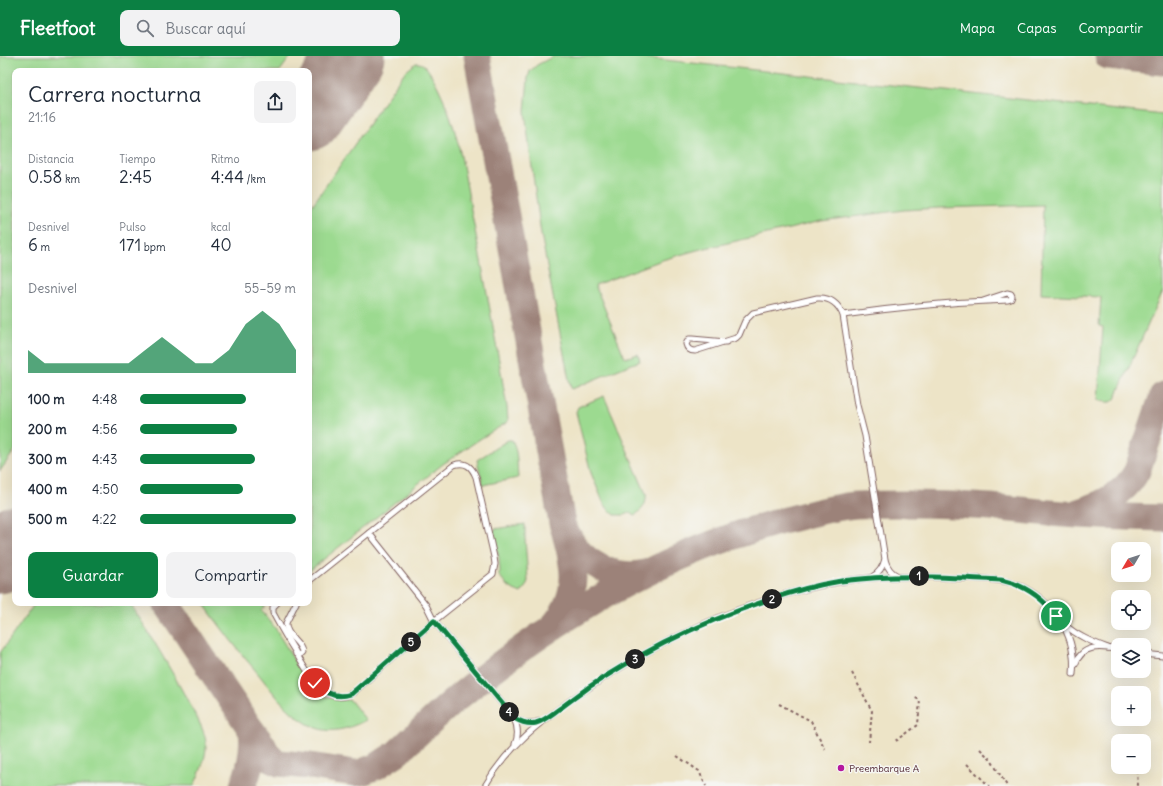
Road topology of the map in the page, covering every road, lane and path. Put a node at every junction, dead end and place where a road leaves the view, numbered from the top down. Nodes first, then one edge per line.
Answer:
1 (983, 301) junction
2 (843, 315) junction
3 (726, 342) junction
4 (369, 533) junction
5 (885, 559) junction
6 (899, 576) junction
7 (869, 578) junction
8 (312, 579) edge
9 (274, 606) edge
10 (295, 606) edge
11 (1056, 616) junction
12 (434, 621) junction
13 (1108, 648) junction
14 (1111, 649) edge
15 (296, 654) junction
16 (1151, 655) edge
17 (1163, 656) edge
18 (852, 673) dead end
19 (913, 697) dead end
20 (779, 704) dead end
21 (514, 718) junction
22 (545, 720) junction
23 (896, 741) dead end
24 (869, 742) dead end
25 (514, 746) junction
26 (825, 749) dead end
27 (980, 749) dead end
28 (678, 756) dead end
29 (967, 764) dead end
30 (1137, 774) edge
31 (485, 786) edge
32 (706, 786) edge
33 (989, 786) edge
34 (1007, 786) edge
35 (1138, 786) edge

1 - 1 lane
1 - 2 lane
2 - 3 lane
2 - 5 lane
3 - 3 lane
4 - 8 lane
4 - 12 lane
4 - 12 lane
5 - 6 lane
5 - 7 lane
6 - 7 lane
6 - 11 lane
7 - 22 lane
9 - 15 lane
10 - 15 lane
11 - 13 lane
11 - 13 lane
12 - 15 lane
12 - 21 lane
13 - 14 lane
16 - 17 lane
18 - 24 path
19 - 23 path
20 - 26 path
21 - 22 lane
21 - 25 lane
22 - 25 lane
25 - 31 lane
27 - 34 path
28 - 32 path
29 - 33 path
30 - 35 path

